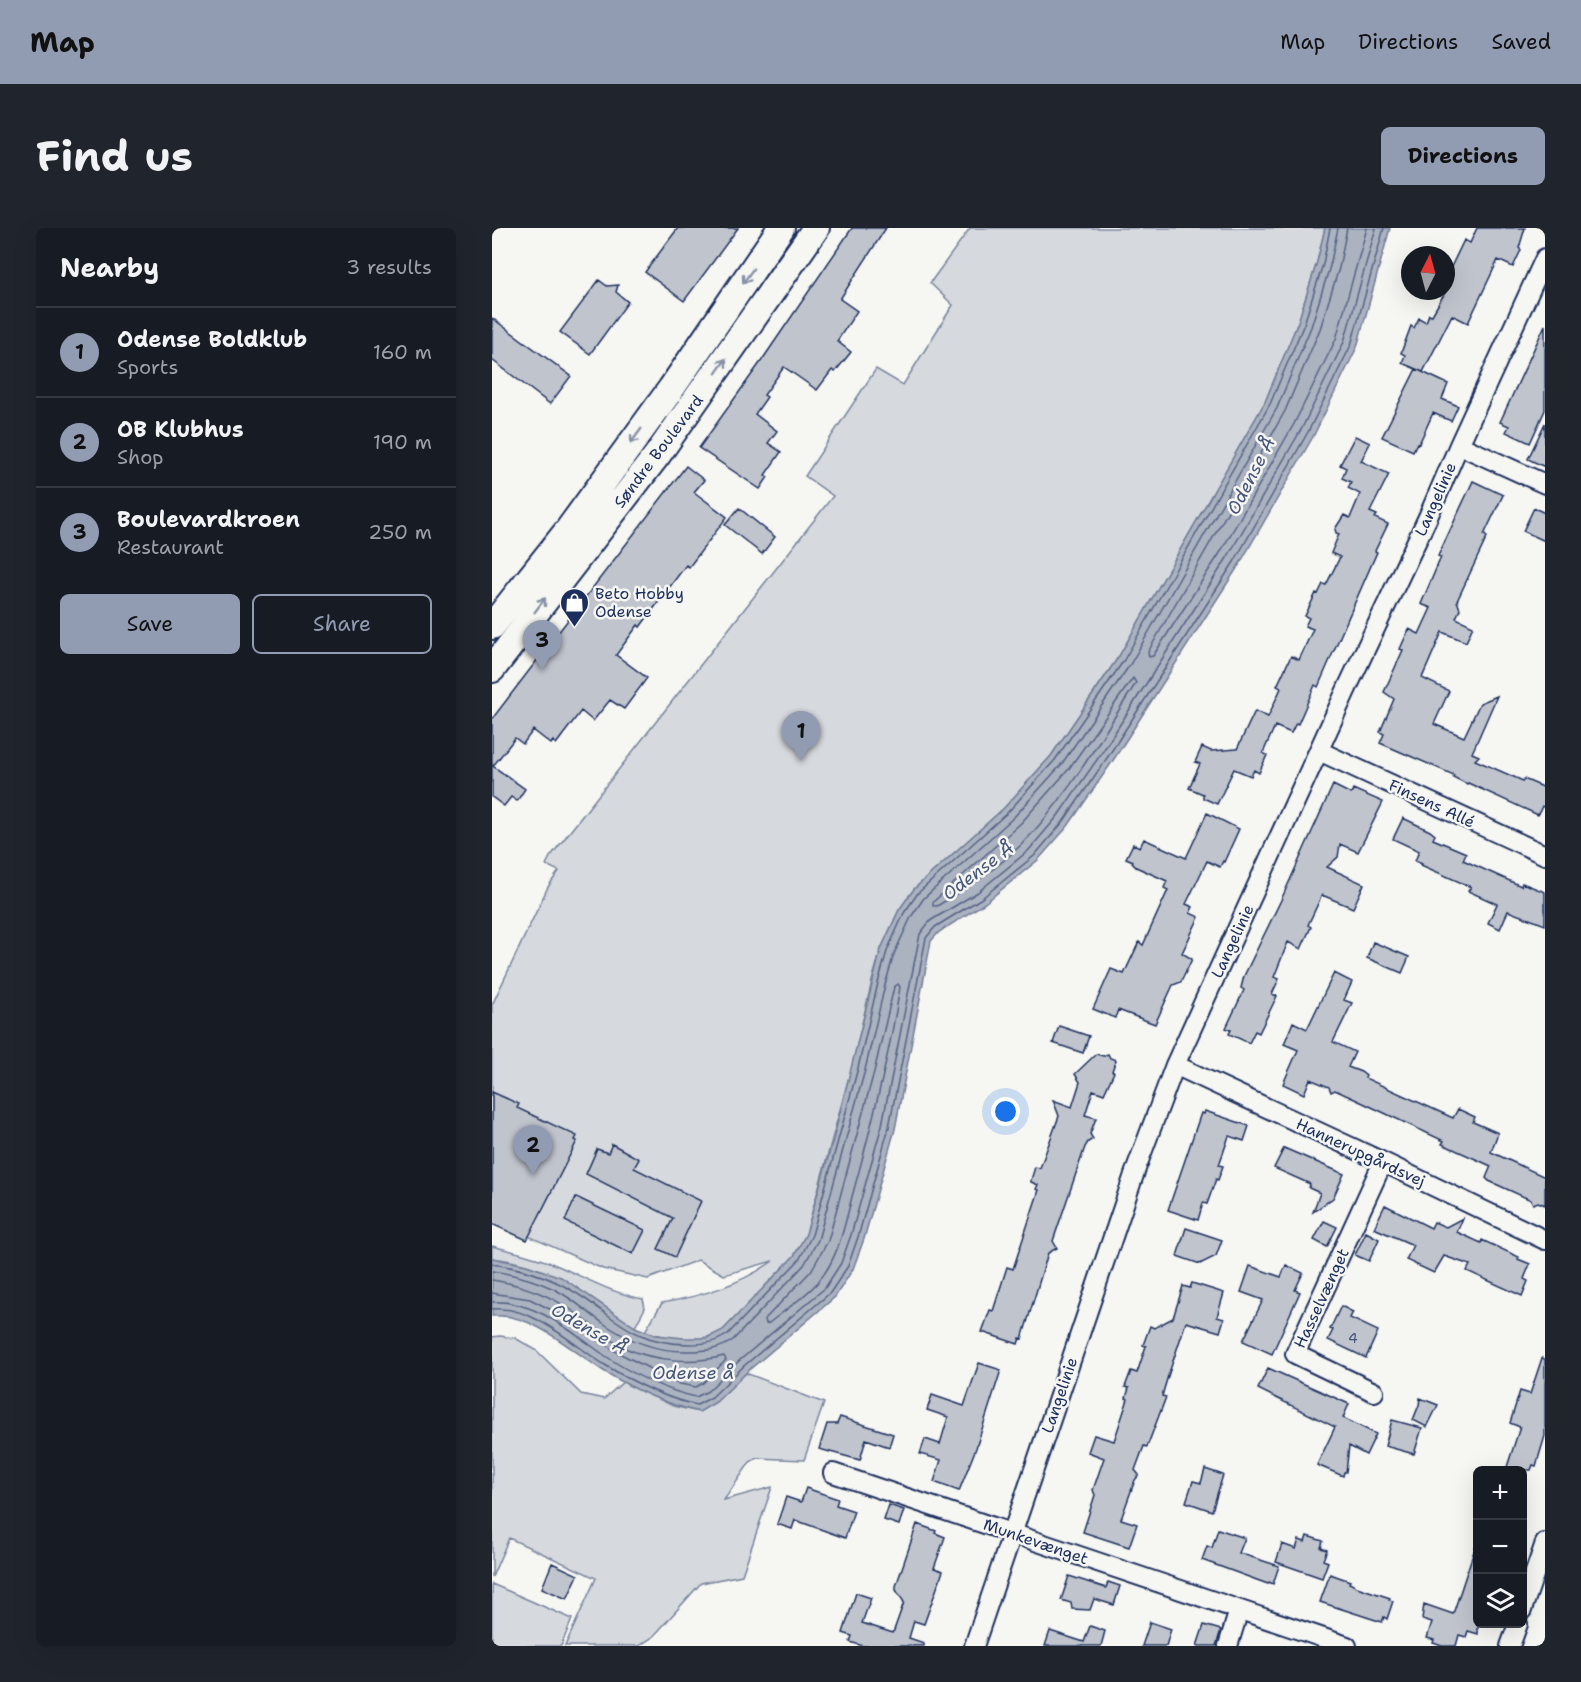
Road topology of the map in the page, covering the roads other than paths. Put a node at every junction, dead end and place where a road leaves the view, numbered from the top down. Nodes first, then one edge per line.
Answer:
1 (781, 228) edge
2 (816, 228) edge
3 (1545, 258) edge
4 (1459, 445) junction
5 (1545, 484) edge
6 (492, 626) edge
7 (492, 669) edge
8 (1319, 751) junction
9 (1545, 855) edge
10 (1175, 1065) junction
11 (1383, 1162) junction
12 (1545, 1240) edge
13 (1374, 1392) dead end
14 (833, 1473) dead end
15 (1012, 1532) junction
16 (1545, 1543) edge
17 (1527, 1595) edge
18 (1239, 1610) junction
19 (1516, 1628) edge
20 (974, 1646) edge
21 (1228, 1646) edge
22 (1347, 1646) edge
23 (1510, 1646) edge

1 -> 6 street, Søndre Boulevard
7 -> 2 street, Søndre Boulevard
3 - 4 street, Langelinie
4 - 5 street
4 - 8 street, Langelinie
8 - 9 street, Finsens Allé
8 - 10 street, Langelinie
10 - 11 street, Hannerupgårdsvej
10 - 15 street, Langelinie
11 - 12 street, Hannerupgårdsvej
11 - 13 street, Hasselvænget
14 - 15 street, Munkevænget
15 - 18 street, Munkevænget
15 - 20 street, Langelinie
16 - 17 street
18 - 21 street
18 - 22 street, Munkevænget
19 - 23 street

